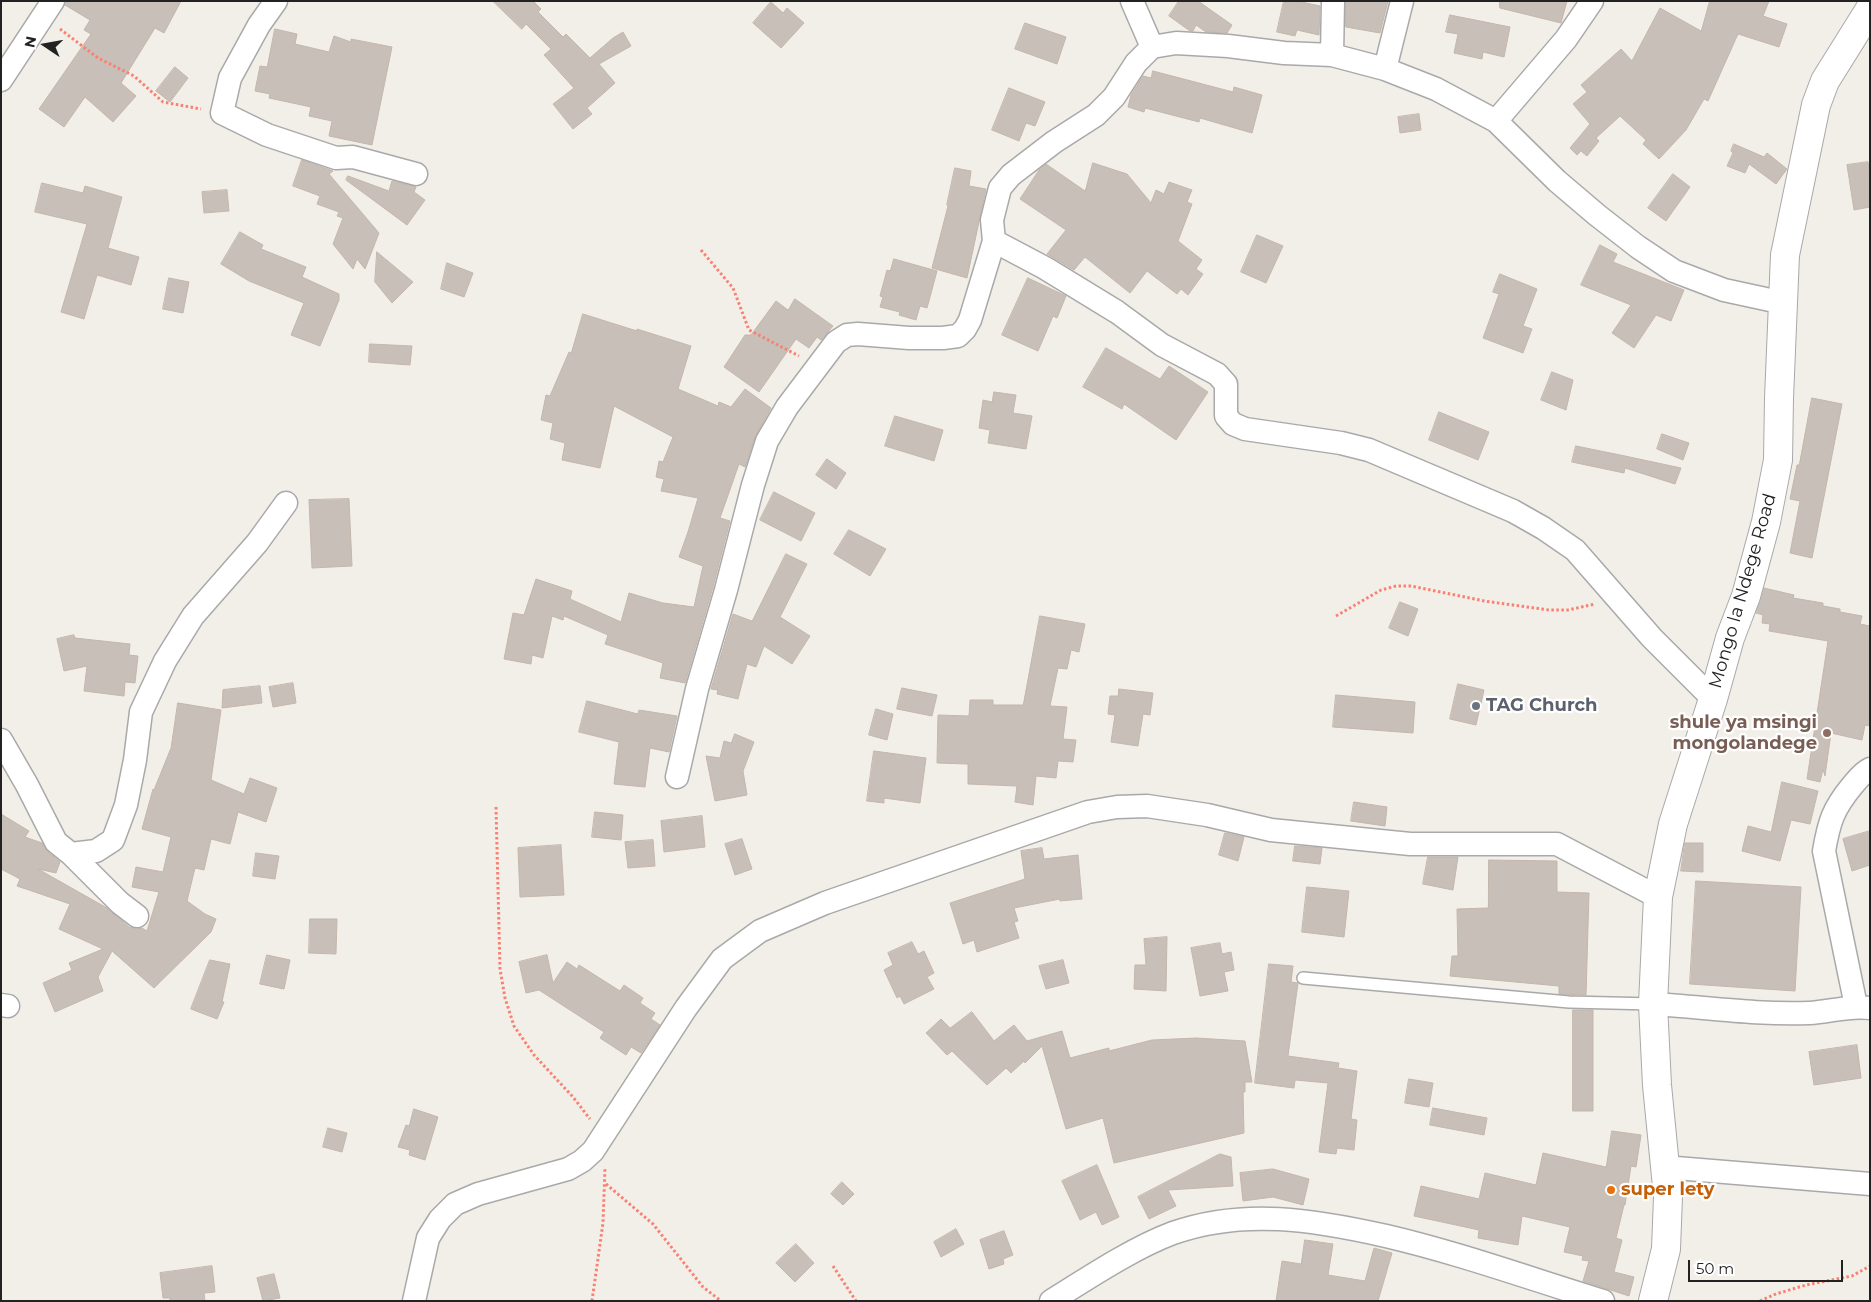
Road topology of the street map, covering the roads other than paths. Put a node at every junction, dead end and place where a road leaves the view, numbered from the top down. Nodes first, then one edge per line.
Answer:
1 (54, 1) edge
2 (276, 1) edge
3 (1132, 1) edge
4 (1332, 1) edge
5 (1402, 1) edge
6 (1592, 1) edge
7 (1870, 9) edge
8 (1152, 47) junction
9 (1332, 55) junction
10 (1386, 69) junction
11 (1, 80) edge
12 (1496, 120) junction
13 (416, 174) dead end
14 (994, 241) junction
15 (1784, 303) junction
16 (286, 504) dead end
17 (1713, 699) junction
18 (1, 740) edge
19 (1870, 769) edge
20 (677, 777) dead end
21 (71, 854) junction
22 (1658, 897) junction
23 (137, 916) dead end
24 (1303, 978) dead end
25 (1653, 1004) junction
26 (1863, 1007) edge
27 (1664, 1167) junction
28 (1870, 1184) edge
29 (414, 1301) edge
30 (1051, 1301) edge
31 (1603, 1301) edge
32 (1653, 1301) edge

1 - 11 street
2 - 13 street
3 - 8 street
4 - 9 street
5 - 10 street
6 - 12 street
7 - 15 street, Mongo la Ndege Road
8 - 9 street
8 - 14 street
9 - 10 street
10 - 12 street
12 - 15 street
14 - 17 street
14 - 20 street
15 - 17 street, Mongo la Ndege Road
16 - 21 street
17 - 22 street, Mongo la Ndege Road
18 - 21 street
19 - 26 street
21 - 23 street
22 - 25 street, Mongo la Ndege Road
22 - 29 street
24 - 25 lane
25 - 26 street
25 - 27 street, Mongo la Ndege Road
27 - 28 street
27 - 32 street, Mongo la Ndege Road
30 - 31 street

